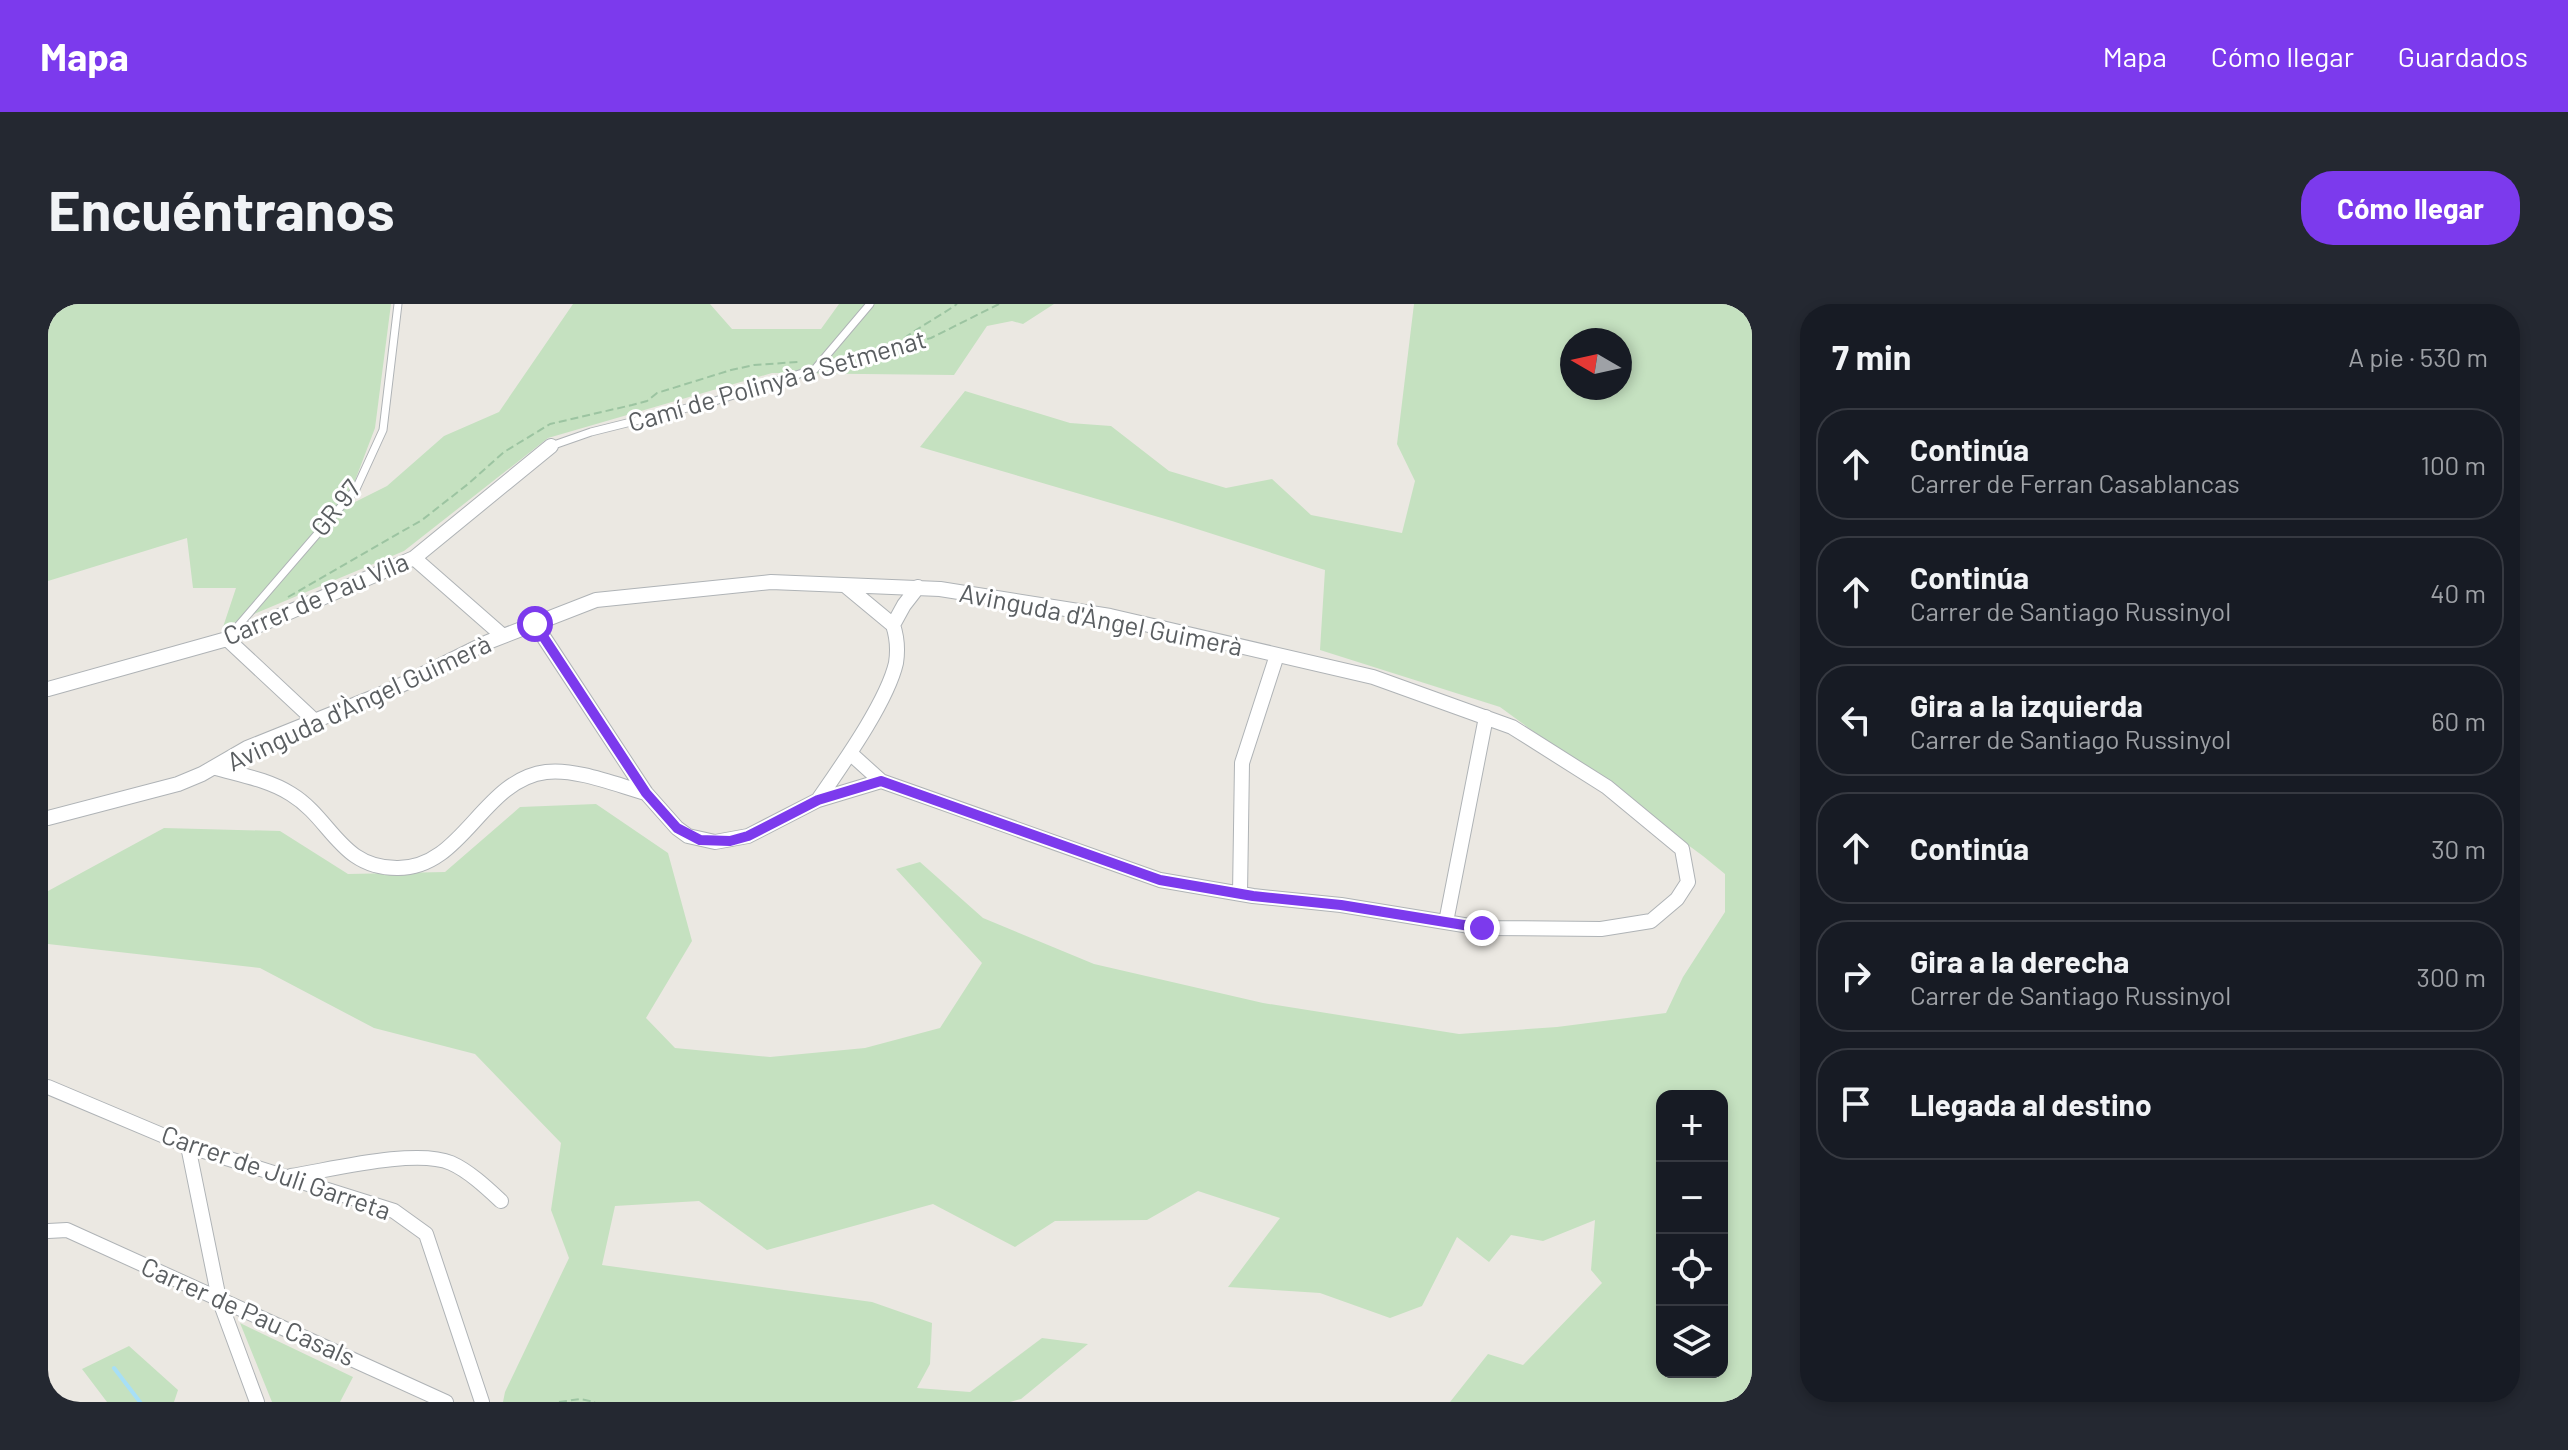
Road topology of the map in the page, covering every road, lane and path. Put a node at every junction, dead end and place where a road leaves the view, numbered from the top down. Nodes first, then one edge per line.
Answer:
1 (398, 304) edge
2 (870, 304) edge
3 (957, 304) edge
4 (999, 304) edge
5 (894, 346) junction
6 (815, 369) junction
7 (551, 446) joint
8 (414, 558) junction
9 (846, 586) junction
10 (918, 587) junction
11 (535, 624) junction
12 (893, 625) junction
13 (503, 636) junction
14 (227, 639) junction
15 (1277, 655) junction
16 (48, 689) edge
17 (1486, 717) junction
18 (316, 722) junction
19 (850, 753) junction
20 (216, 768) junction
21 (881, 781) junction
22 (646, 793) junction
23 (818, 800) junction
24 (48, 818) edge
25 (1240, 894) junction
26 (1446, 922) junction
27 (48, 1087) edge
28 (188, 1146) junction
29 (287, 1177) junction
30 (501, 1201) dead end
31 (48, 1231) edge
32 (219, 1299) junction
33 (257, 1402) edge
34 (446, 1402) edge
35 (482, 1402) edge
36 (559, 1402) edge
37 (595, 1402) edge

1 - 14 lane, GR 97
2 - 6 lane
3 - 5 path
4 - 5 path, Camí de Polinyà a Setmenat
5 - 6 path, Camí de Polinyà a Setmenat
6 - 7 lane, Camí de Polinyà a Setmenat
7 - 8 street, Carrer de Pau Vila
8 - 13 street
8 - 14 street, Carrer de Pau Vila
9 - 10 street, Avinguda d'Àngel Guimerà
9 - 11 street, Avinguda d'Àngel Guimerà
9 - 12 street
10 - 12 street
10 - 15 street, Avinguda d'Àngel Guimerà
11 - 13 street, Avinguda d'Àngel Guimerà
11 - 22 street
12 - 19 street
13 - 18 street, Avinguda d'Àngel Guimerà
14 - 16 street, Carrer de Pau Vila
14 - 18 street
15 - 17 street, Avinguda d'Àngel Guimerà
15 - 25 street
17 - 26 street
17 - 26 street, Avinguda d'Àngel Guimerà
18 - 20 street, Avinguda d'Àngel Guimerà
19 - 21 street
19 - 23 street
20 - 22 street
20 - 24 street, Avinguda d'Àngel Guimerà
21 - 23 street
21 - 25 street
22 - 23 street
25 - 26 street
27 - 28 street, Carrer de Juli Garreta
28 - 29 street, Carrer de Juli Garreta
28 - 32 street
29 - 30 street
29 - 35 street, Carrer de Juli Garreta
31 - 32 street, Carrer de Pau Casals
32 - 33 street
32 - 34 street, Carrer de Pau Casals
36 - 37 path

